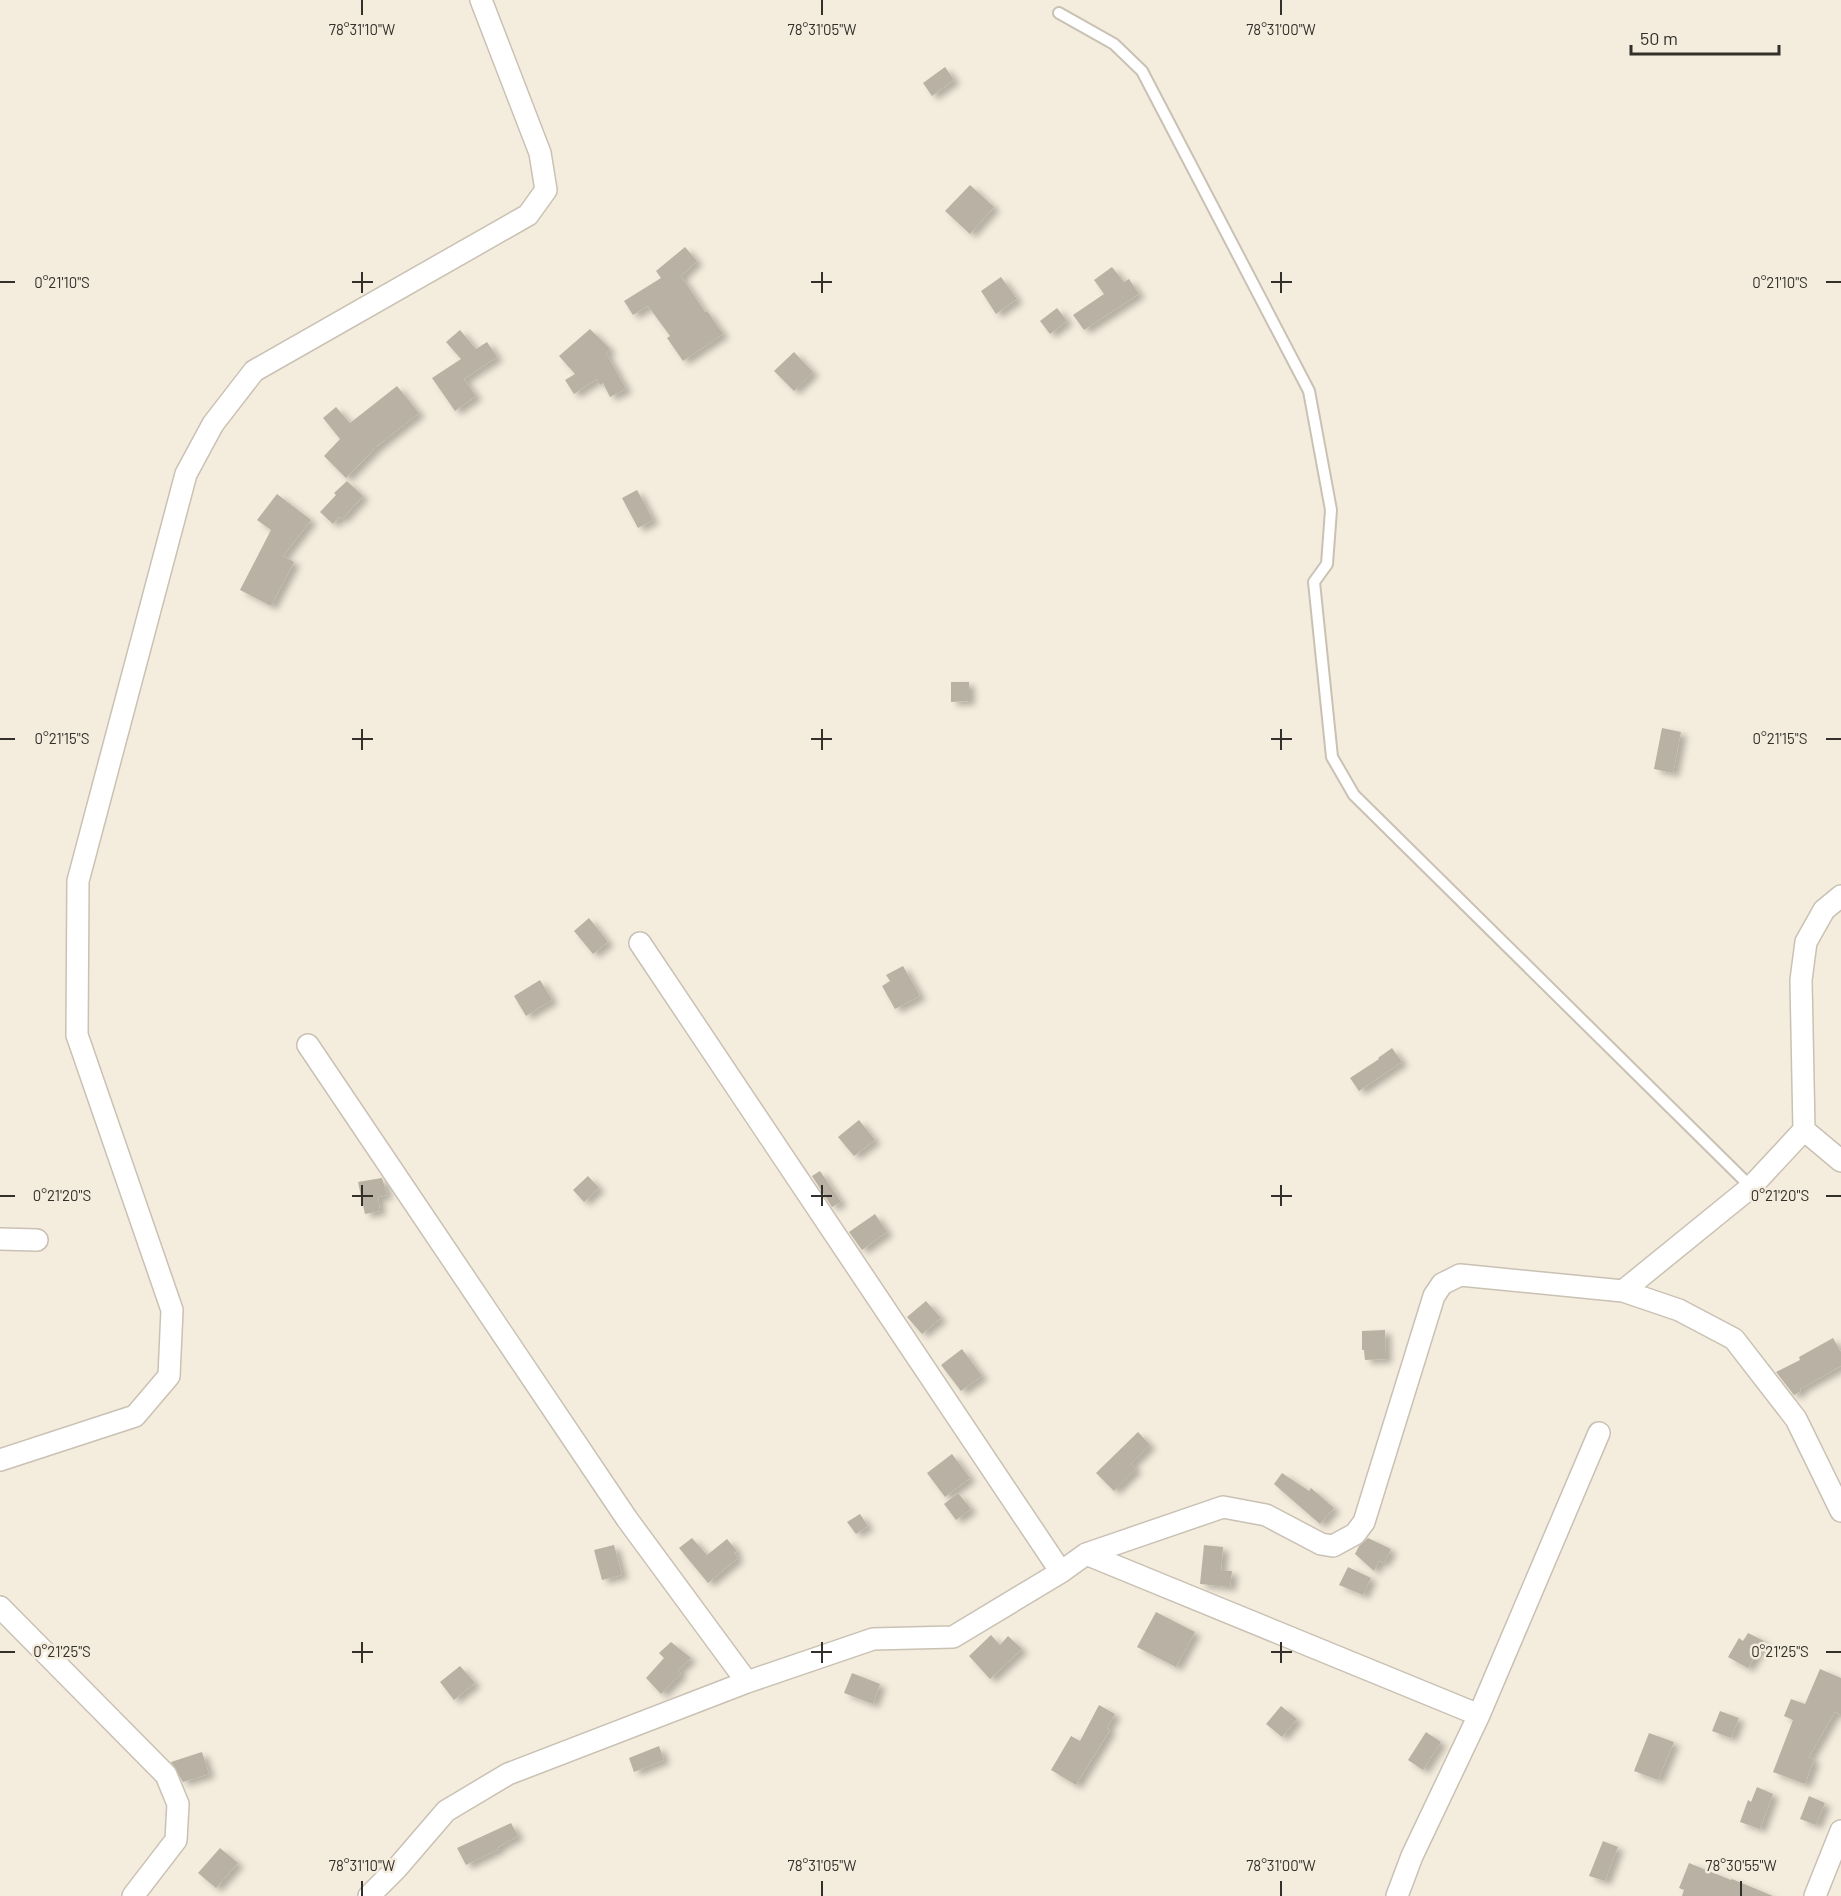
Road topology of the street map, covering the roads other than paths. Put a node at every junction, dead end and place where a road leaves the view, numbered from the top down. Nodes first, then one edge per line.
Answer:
1 (481, 0) edge
2 (1059, 13) dead end
3 (1841, 896) edge
4 (640, 943) dead end
5 (308, 1045) dead end
6 (1804, 1130) junction
7 (1841, 1161) edge
8 (1751, 1186) junction
9 (0, 1239) edge
10 (37, 1240) dead end
11 (1623, 1291) junction
12 (1599, 1433) dead end
13 (0, 1460) edge
14 (1841, 1511) edge
15 (1086, 1554) junction
16 (1061, 1572) junction
17 (0, 1607) edge
18 (747, 1682) junction
19 (1479, 1715) junction
20 (1841, 1831) edge
21 (133, 1896) edge
22 (369, 1896) edge
23 (1397, 1896) edge
24 (1815, 1896) edge

1 - 13 street
2 - 8 lane
3 - 6 street
4 - 16 street
5 - 18 street
6 - 7 street
6 - 8 street
8 - 11 street
9 - 10 street
11 - 14 street
11 - 15 street
12 - 19 street
15 - 16 street
15 - 19 street
16 - 18 street
17 - 21 street
18 - 22 street
19 - 23 street
20 - 24 street

